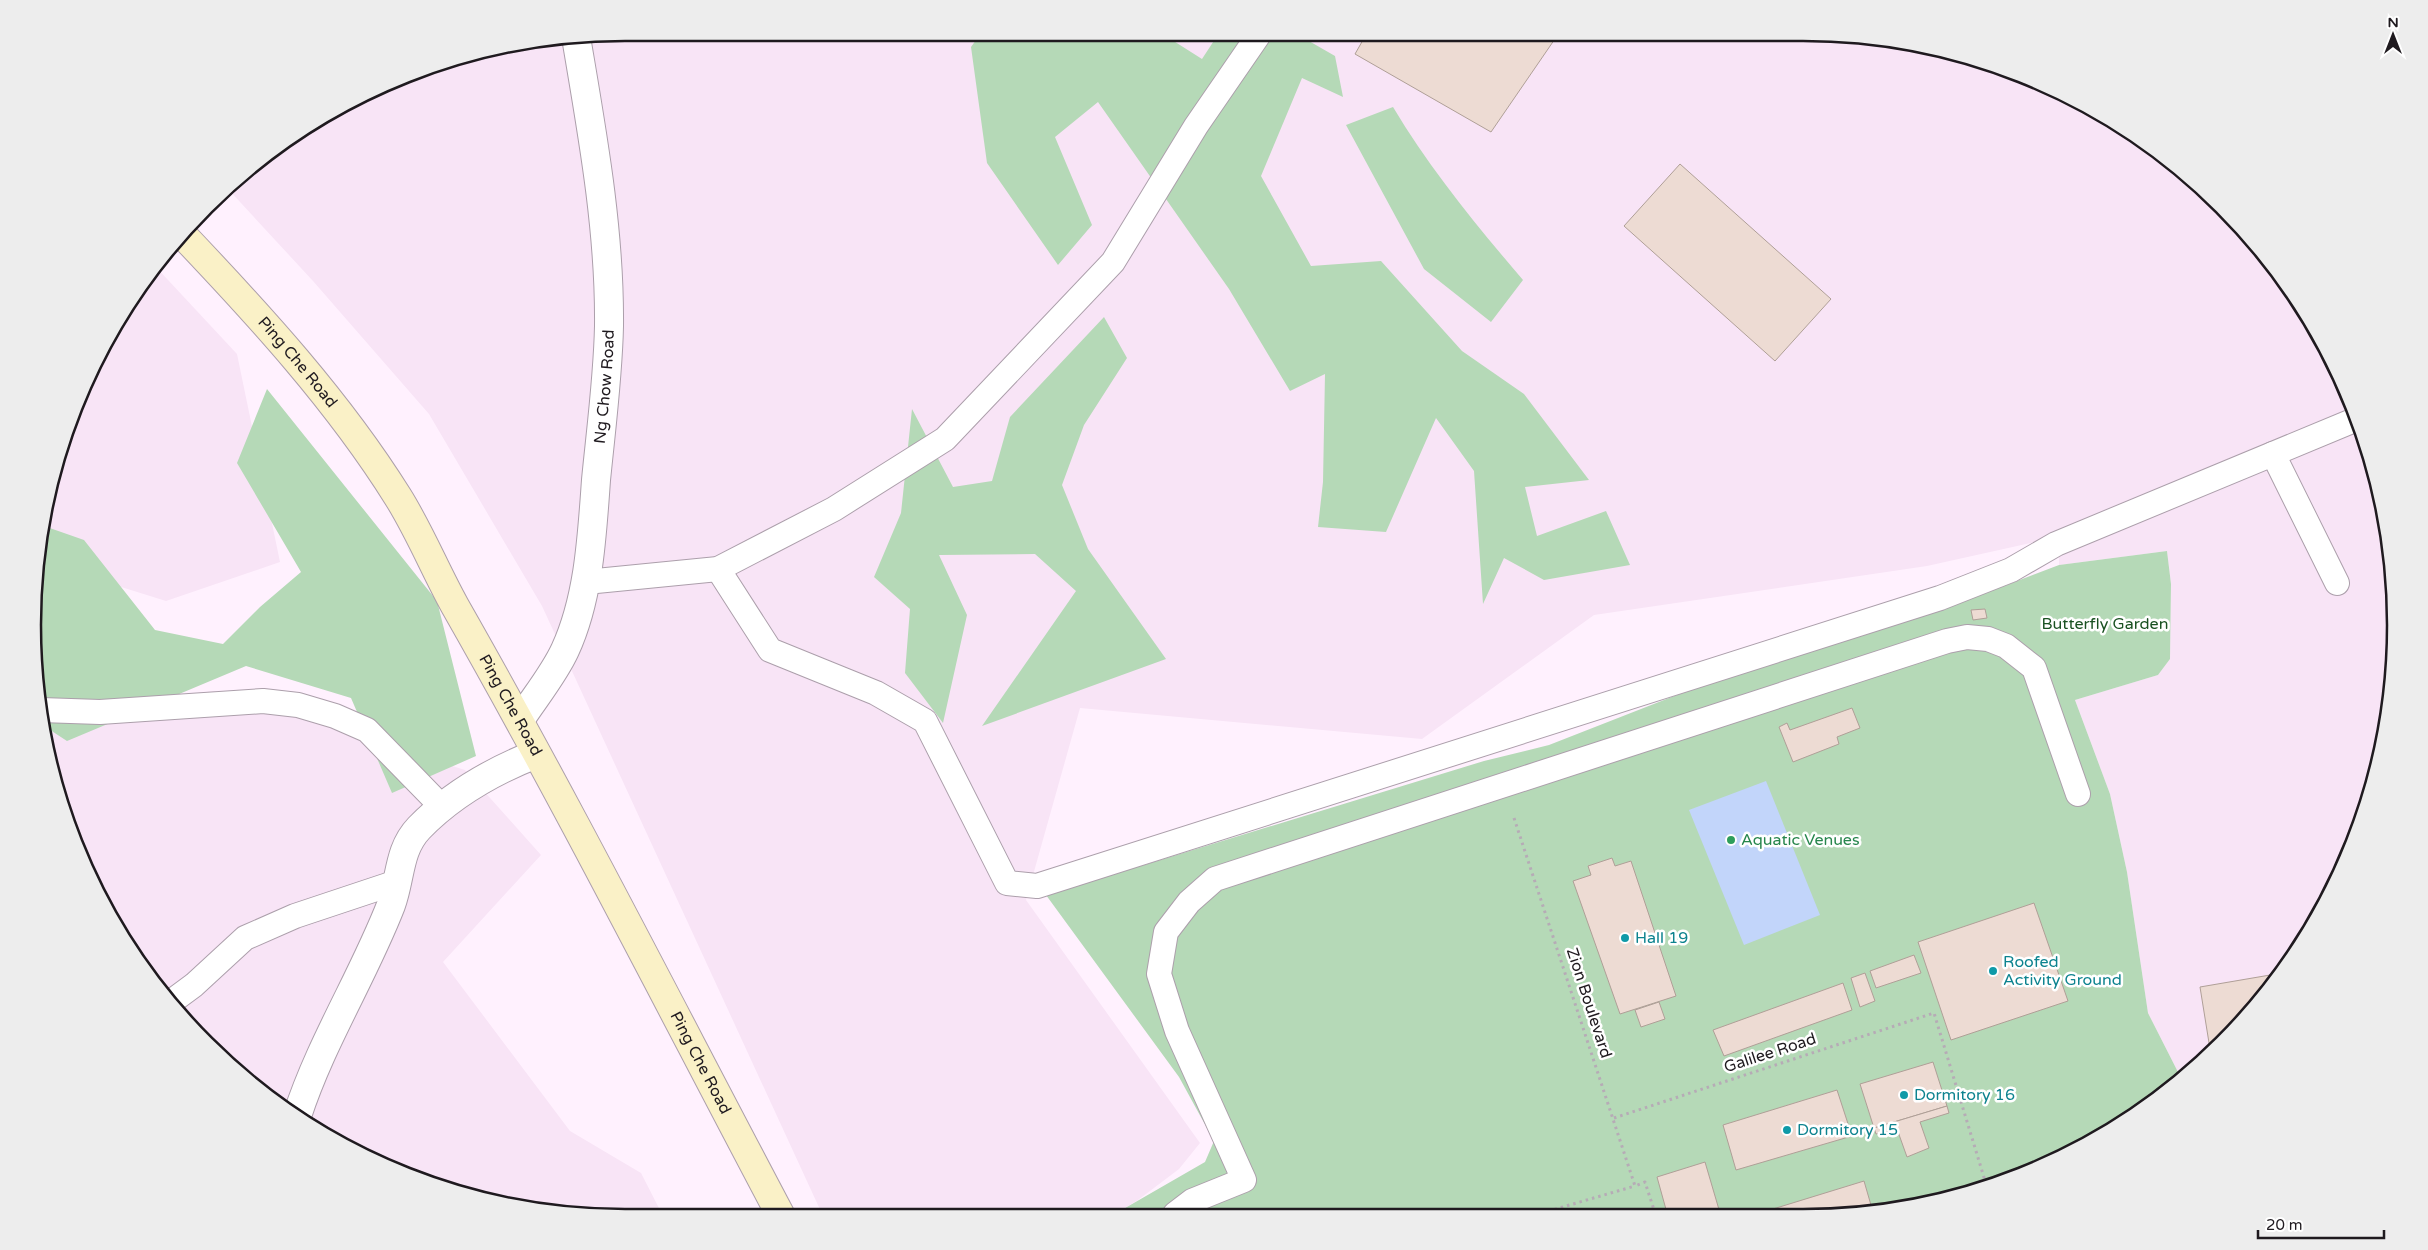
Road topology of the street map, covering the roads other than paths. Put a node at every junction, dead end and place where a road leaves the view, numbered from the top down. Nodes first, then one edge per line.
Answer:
1 (1254, 41) edge
2 (577, 43) edge
3 (187, 239) edge
4 (2350, 422) edge
5 (2273, 454) junction
6 (2059, 559) dead end
7 (718, 569) junction
8 (2011, 570) junction
9 (586, 582) junction
10 (2338, 584) dead end
11 (47, 710) edge
12 (520, 720) junction
13 (536, 754) junction
14 (2078, 794) dead end
15 (443, 808) junction
16 (397, 882) junction
17 (176, 998) edge
18 (299, 1109) edge
19 (777, 1209) edge
20 (1182, 1209) edge

1 - 7 lane
2 - 9 street, Ng Chow Road
3 - 12 street, Ping Che Road
4 - 5 lane
5 - 8 lane
5 - 10 lane
6 - 8 lane
7 - 8 lane
7 - 9 lane
9 - 12 street, Ng Chow Road
11 - 15 lane
12 - 13 street, Ping Che Road
13 - 15 street
13 - 19 street, Ping Che Road
14 - 20 lane
15 - 16 street
16 - 17 lane
16 - 18 street

